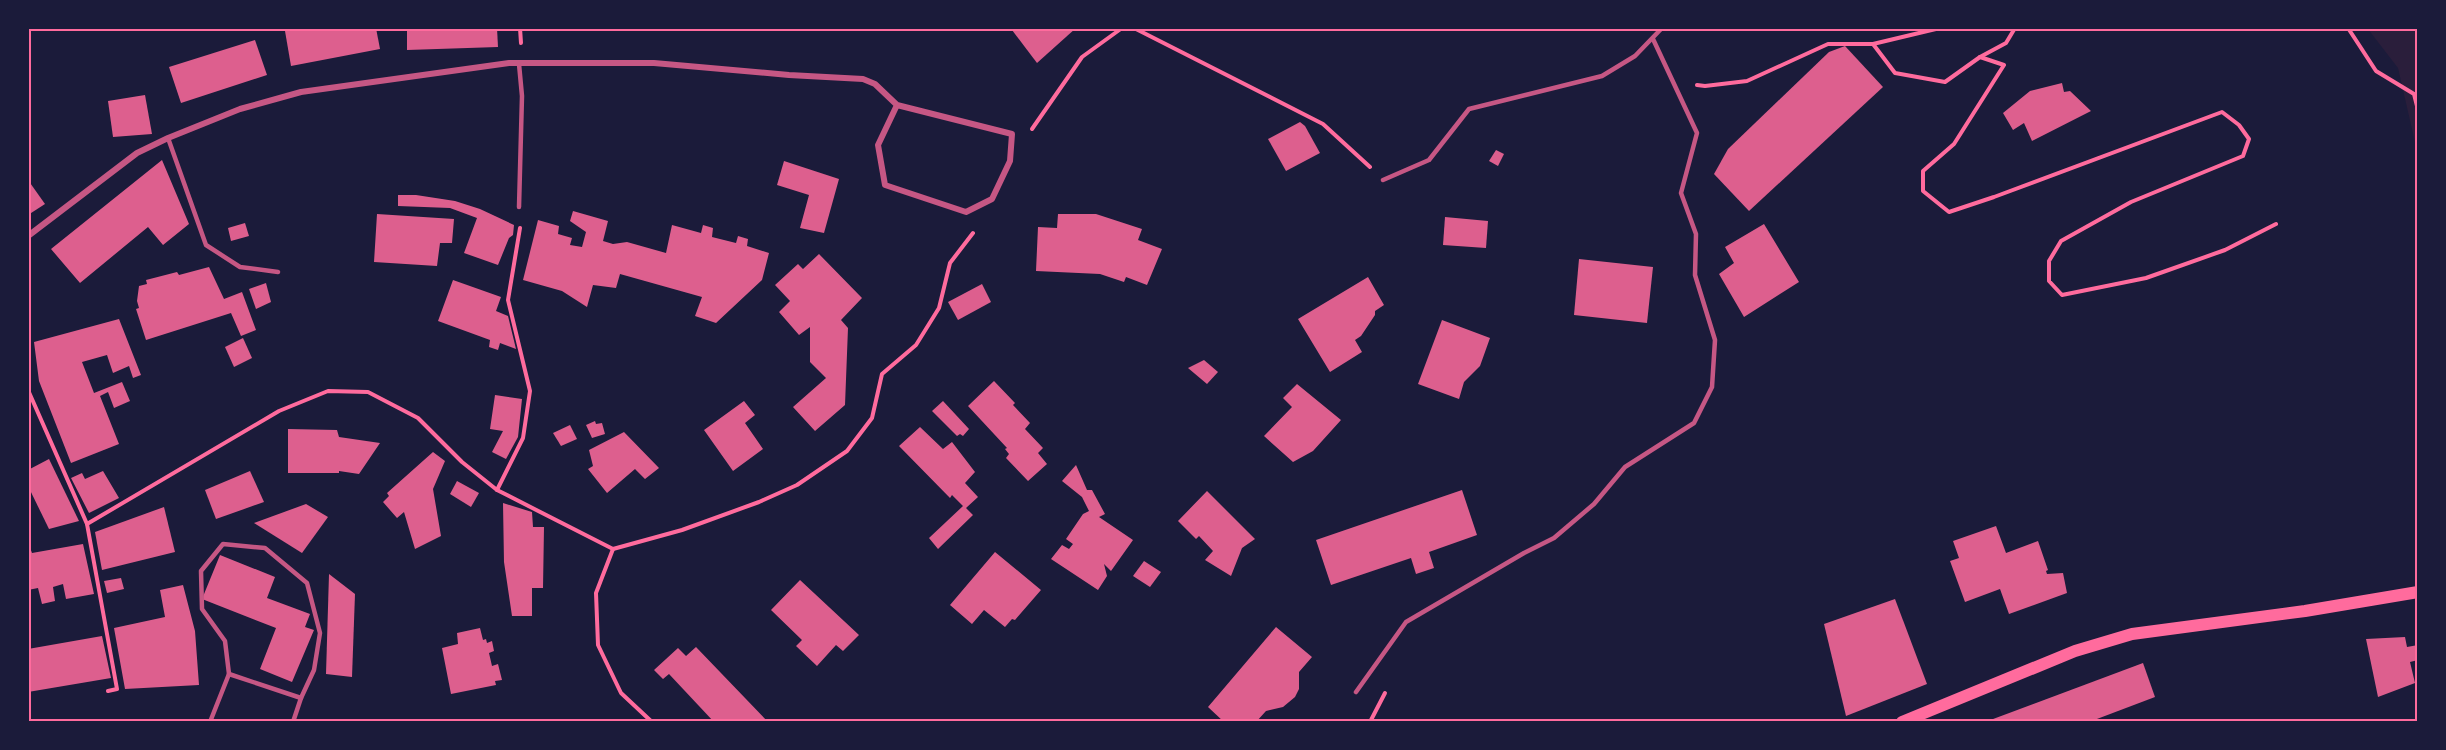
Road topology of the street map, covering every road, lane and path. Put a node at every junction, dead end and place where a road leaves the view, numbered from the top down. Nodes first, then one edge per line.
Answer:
1 (1122, 28) edge
2 (1134, 28) edge
3 (1662, 28) edge
4 (1940, 28) edge
5 (2015, 28) edge
6 (2348, 28) edge
7 (1653, 39) junction
8 (1873, 44) junction
9 (1980, 57) junction
10 (519, 64) junction
11 (1672, 80) junction
12 (897, 105) junction
13 (2418, 110) edge
14 (168, 138) junction
15 (1010, 161) junction
16 (2418, 170) edge
17 (1383, 180) joint
18 (2418, 181) edge
19 (519, 207) joint
20 (2276, 224) dead end
21 (977, 227) dead end
22 (28, 236) edge
23 (278, 272) dead end
24 (28, 390) edge
25 (497, 490) junction
26 (87, 524) junction
27 (613, 549) junction
28 (2418, 592) edge
29 (229, 674) junction
30 (1386, 690) dead end
31 (108, 691) dead end
32 (1356, 692) dead end
33 (301, 698) junction
34 (210, 722) edge
35 (293, 722) edge
36 (652, 722) edge
37 (1370, 722) edge
38 (1902, 722) edge

1 - 15 path
2 - 17 path
3 - 7 lane
4 - 8 path
5 - 9 path
6 - 13 path
7 - 11 lane
7 - 17 lane
8 - 9 path
8 - 11 path
9 - 20 path
10 - 12 street
10 - 14 street
10 - 19 lane
11 - 32 lane
12 - 15 street
12 - 15 street
14 - 22 street
14 - 23 lane
16 - 18 path
19 - 25 path
21 - 27 path
24 - 26 path
25 - 26 path
25 - 27 path
26 - 31 path
27 - 36 path
28 - 38 main road
29 - 33 lane
29 - 33 lane
29 - 34 lane
30 - 37 path
33 - 35 lane

